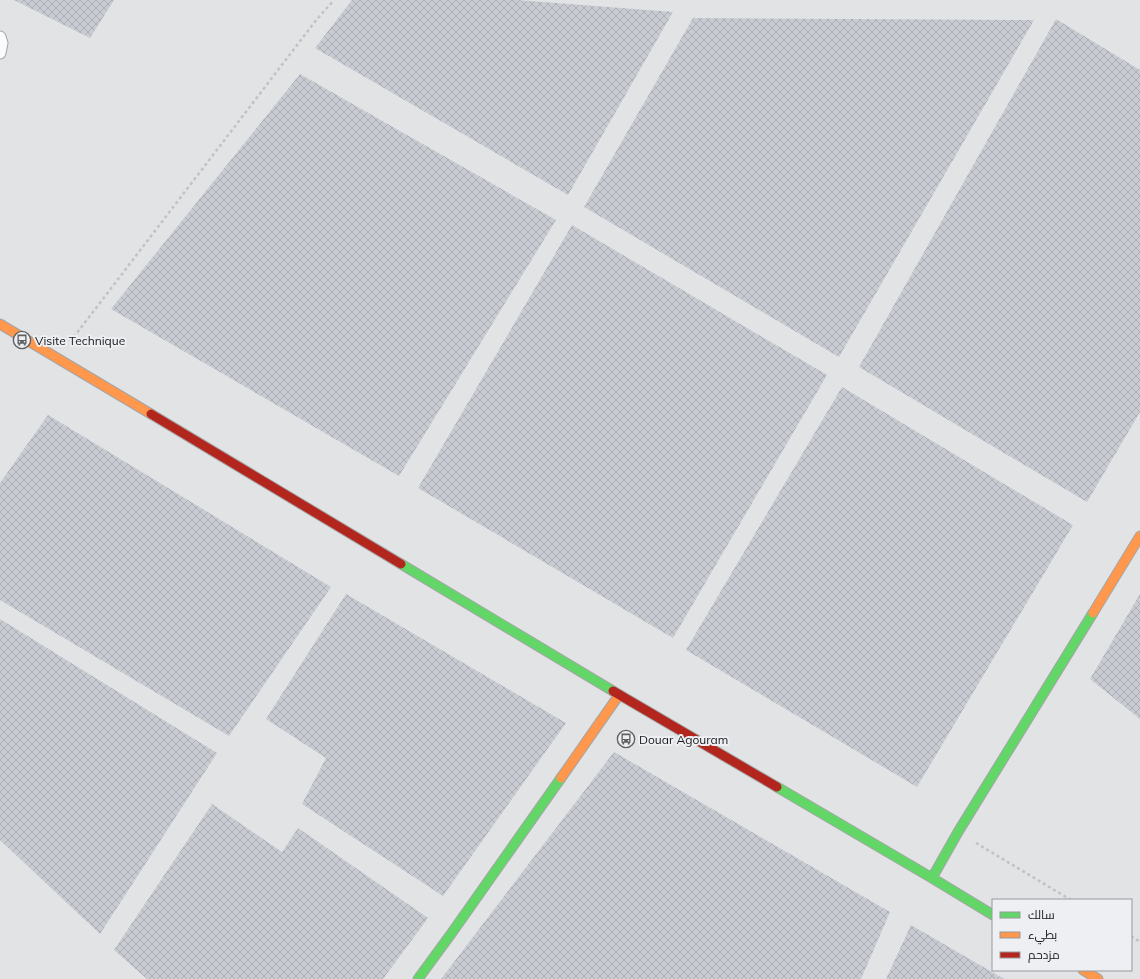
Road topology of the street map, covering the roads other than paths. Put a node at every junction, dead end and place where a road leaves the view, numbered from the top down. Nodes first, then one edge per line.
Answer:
1 (0, 37) edge
2 (0, 53) edge
3 (0, 324) edge
4 (1140, 536) edge
5 (619, 695) junction
6 (932, 878) junction
7 (992, 914) edge
8 (1085, 971) edge
9 (418, 979) edge
10 (1098, 979) edge

1 - 2 lane
3 - 5 street
4 - 6 street
5 - 6 street
5 - 9 street
6 - 7 street
8 - 10 street

